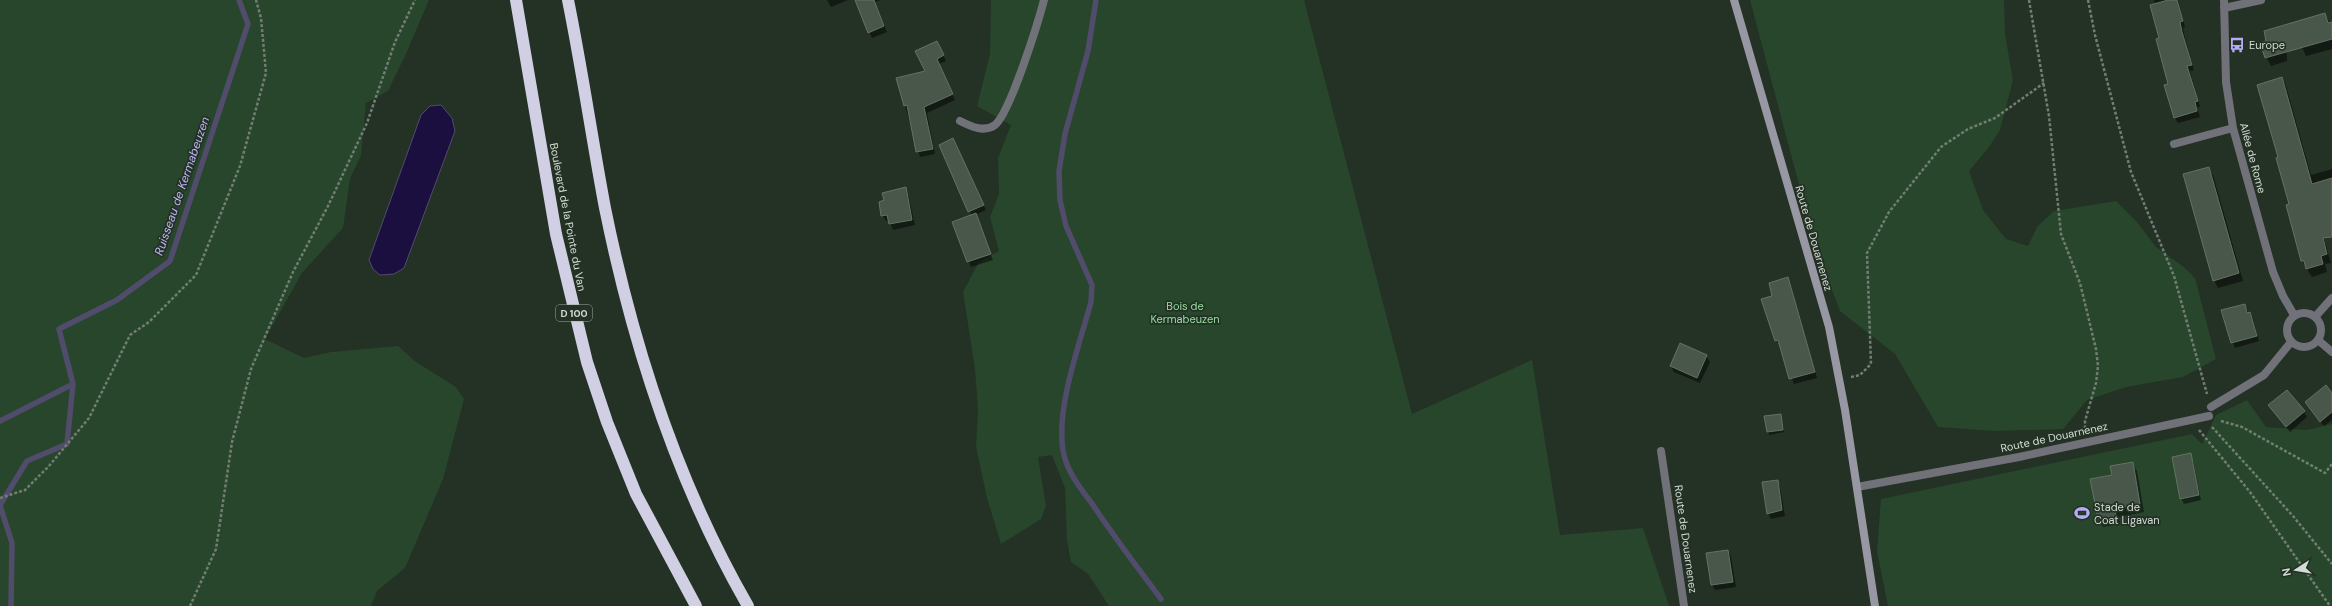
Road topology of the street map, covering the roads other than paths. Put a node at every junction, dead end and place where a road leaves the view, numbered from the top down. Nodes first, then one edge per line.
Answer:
1 (516, 0) edge
2 (568, 0) edge
3 (1044, 0) edge
4 (1734, 0) edge
5 (2260, 0) edge
6 (2224, 4) edge
7 (960, 121) dead end
8 (2233, 128) junction
9 (2174, 144) dead end
10 (2332, 298) edge
11 (2294, 315) junction
12 (2315, 317) junction
13 (2318, 340) junction
14 (2291, 342) junction
15 (2332, 352) edge
16 (2211, 407) road end
17 (2210, 419) road end
18 (1661, 451) dead end
19 (1856, 487) junction
20 (696, 606) edge
21 (748, 606) edge
22 (1684, 606) edge
23 (1875, 606) edge

1 - 20 highway, Boulevard de la Pointe du Van / D 100
2 - 21 highway
3 - 7 street
4 - 19 main road, Route de Douarnenez
5 - 6 street
6 - 8 street, Allée de Rome
8 - 9 street
8 - 11 street, Allée de Rome
10 - 12 street
11 - 12 street
11 - 14 street
12 - 13 street
13 - 14 street
13 - 15 street
14 - 16 street
17 - 19 street, Route de Douarnenez
18 - 22 street, Route de Douarnenez
19 - 23 main road, Route de Douarnenez

